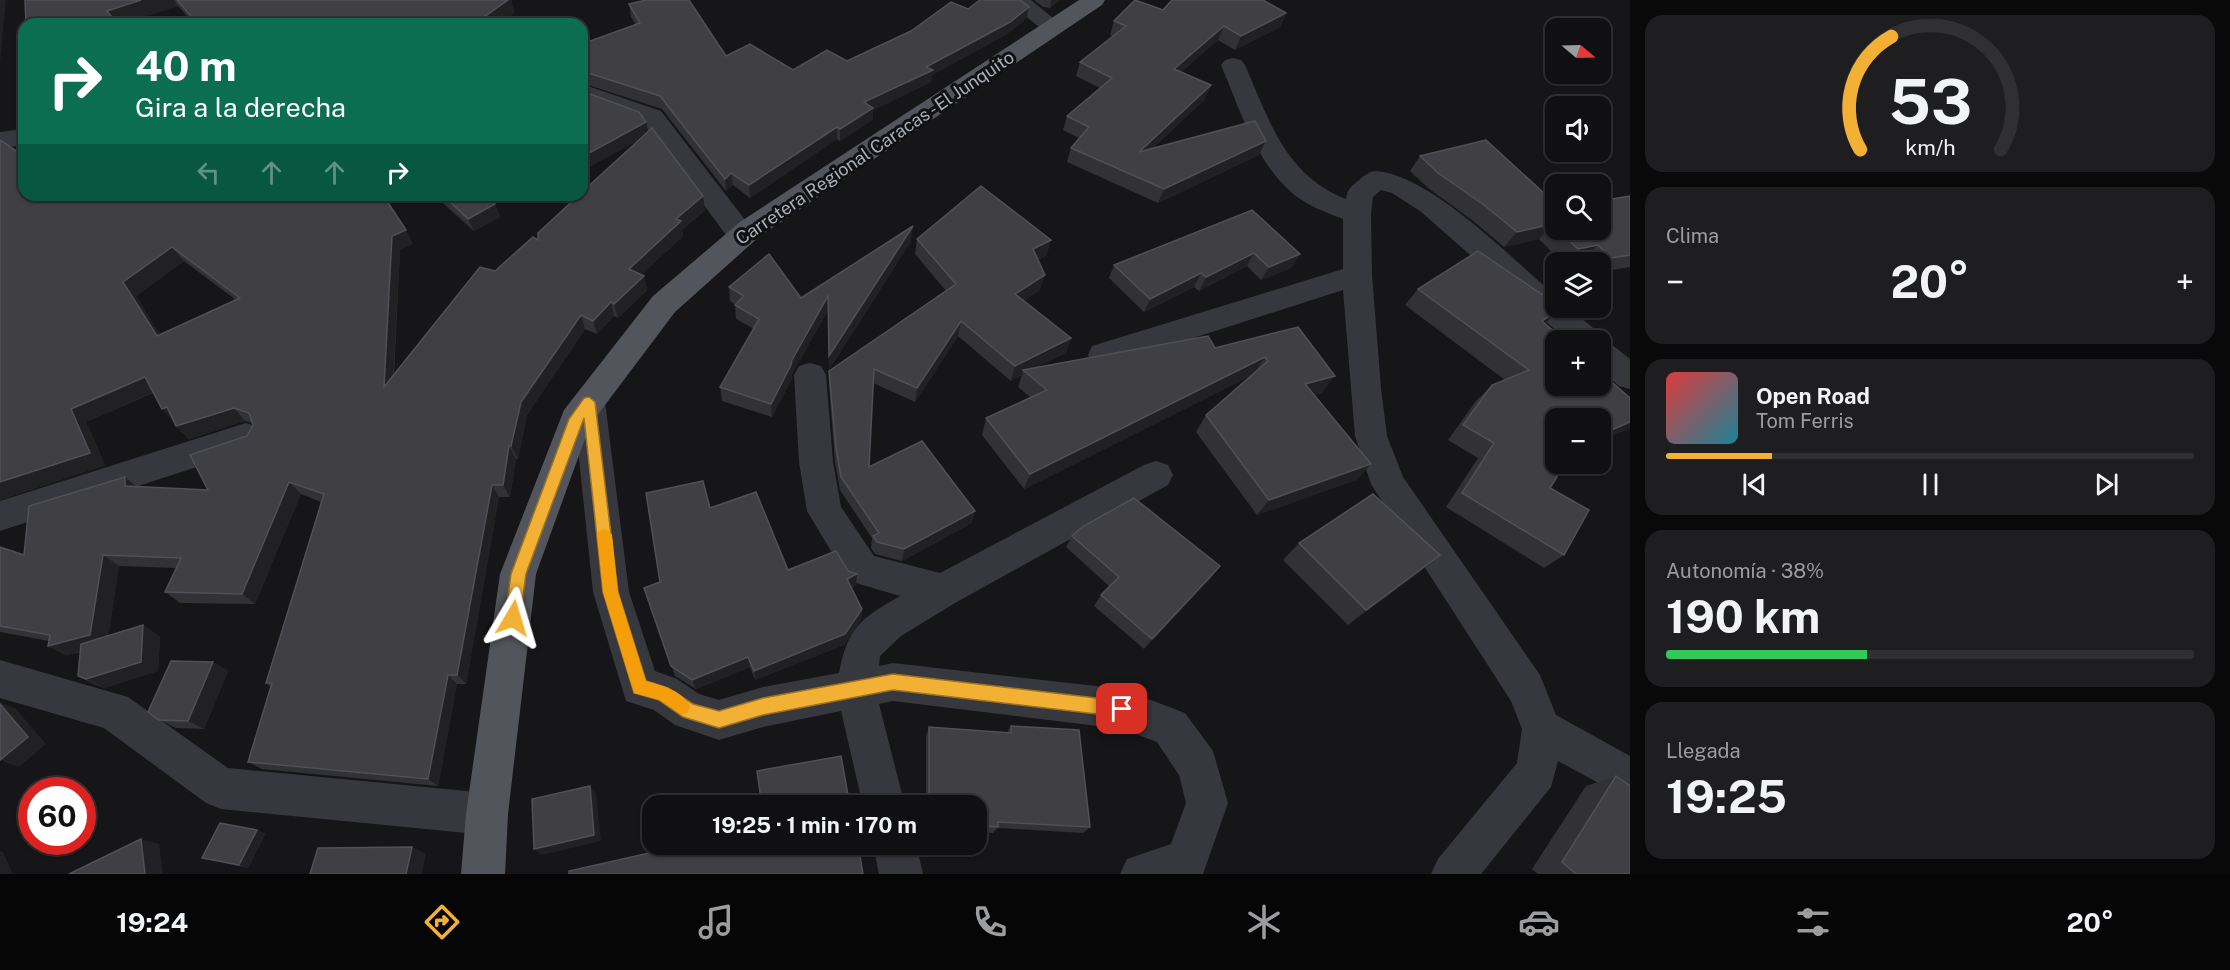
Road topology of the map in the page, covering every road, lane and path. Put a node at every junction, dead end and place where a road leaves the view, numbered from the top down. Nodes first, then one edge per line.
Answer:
1 (1017, 0) edge
2 (1094, 0) edge
3 (1053, 27) junction
4 (1233, 65) dead end
5 (588, 94) edge
6 (18, 137) edge
7 (0, 140) edge
8 (1357, 214) junction
9 (742, 236) junction
10 (1358, 275) junction
11 (1575, 330) edge
12 (1103, 355) edge
13 (1611, 361) edge
14 (810, 375) dead end
15 (1630, 377) edge
16 (589, 402) junction
17 (246, 436) edge
18 (1156, 475) dead end
19 (0, 516) edge
20 (942, 591) junction
21 (0, 680) edge
22 (855, 688) junction
23 (1542, 729) junction
24 (1630, 778) edge
25 (881, 795) edge
26 (487, 814) junction
27 (897, 855) edge
28 (1148, 873) edge
29 (483, 874) edge
30 (901, 874) edge
31 (1453, 874) edge

1 - 3 street
2 - 3 main road, Carretera Regional Caracas - El Junquito
3 - 9 main road, Carretera Regional Caracas - El Junquito
4 - 8 street
5 - 9 street
6 - 7 street
8 - 10 street
8 - 11 street
9 - 16 main road, Carretera Regional Caracas - El Junquito
10 - 12 street
10 - 23 street
13 - 15 street
14 - 20 street
16 - 22 street
16 - 26 main road, Carretera Regional Caracas - El Junquito
17 - 19 street
18 - 20 street
20 - 22 street
21 - 26 street
22 - 25 street
22 - 28 street
23 - 24 street
23 - 31 street
26 - 29 main road, Carretera Regional Caracas - El Junquito
27 - 30 street

